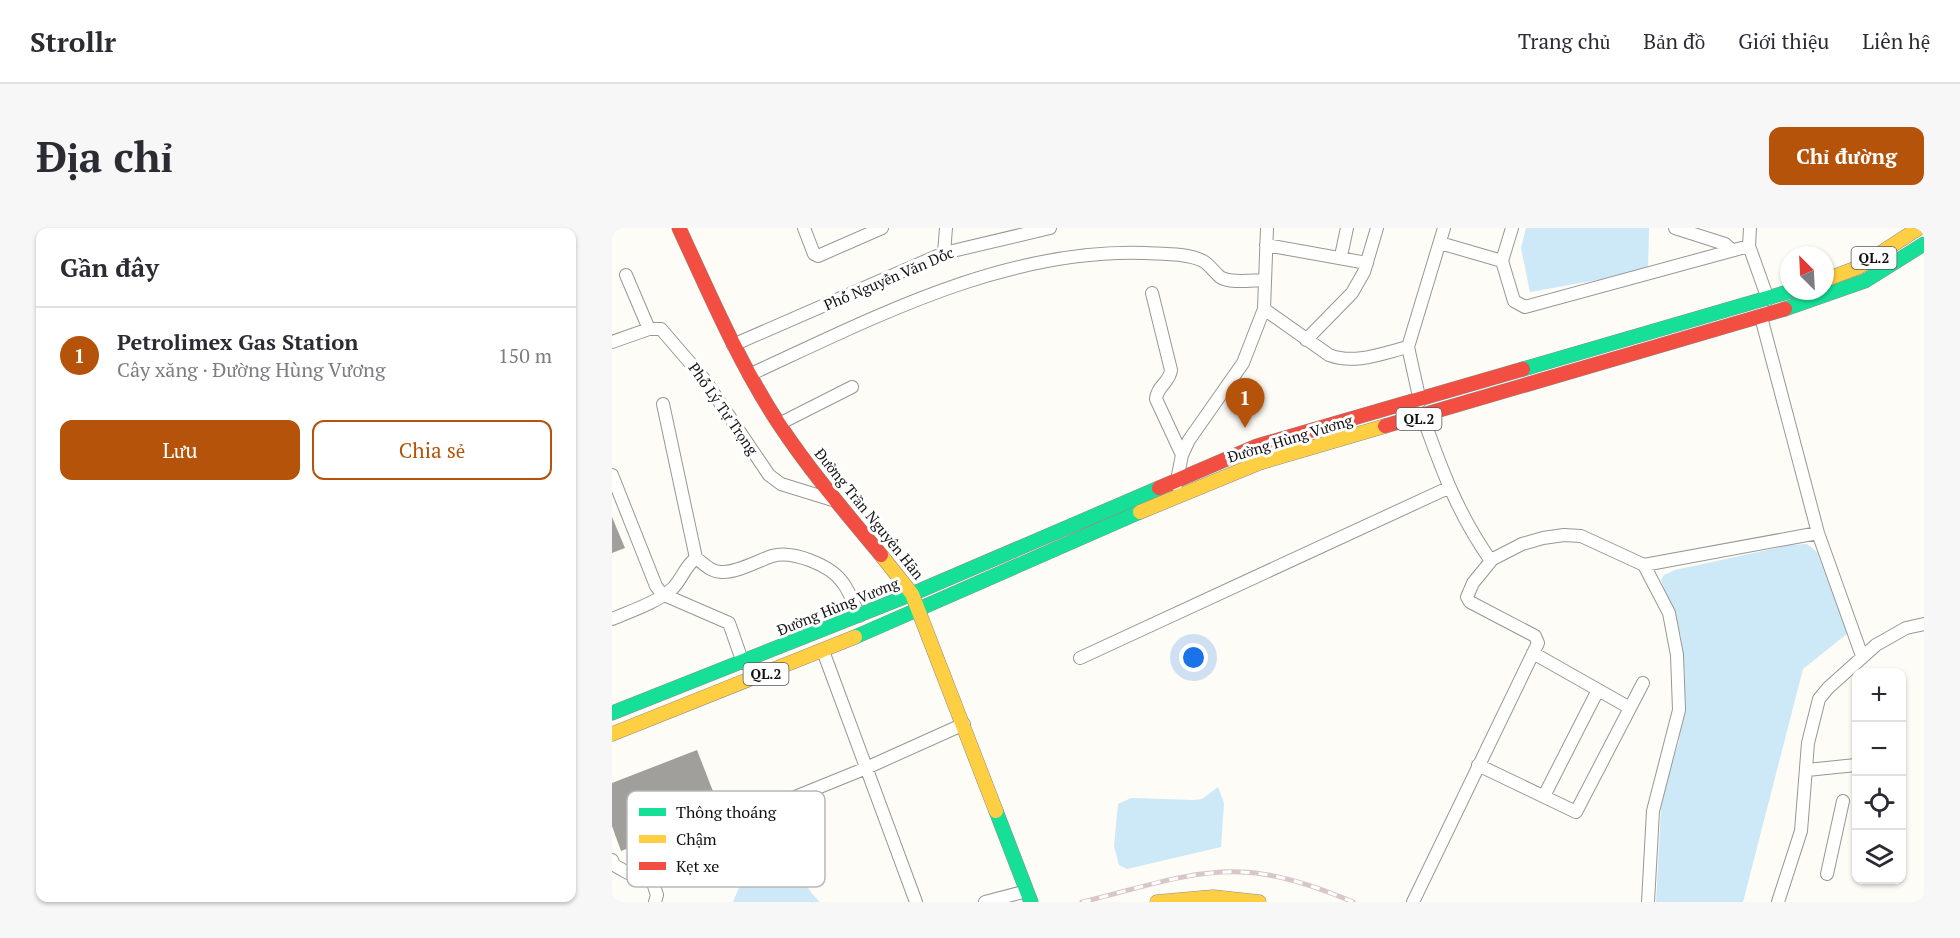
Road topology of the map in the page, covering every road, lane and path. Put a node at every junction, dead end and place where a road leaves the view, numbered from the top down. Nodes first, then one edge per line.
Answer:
1 (679, 228) edge
2 (804, 228) edge
3 (882, 228) edge
4 (946, 228) edge
5 (1050, 228) edge
6 (1267, 228) edge
7 (1347, 228) edge
8 (1377, 228) edge
9 (1444, 228) edge
10 (1512, 228) edge
11 (1675, 228) edge
12 (1750, 228) edge
13 (1919, 228) edge
14 (1440, 243) junction
15 (1924, 244) edge
16 (1266, 245) junction
17 (1749, 246) junction
18 (1732, 250) junction
19 (944, 253) junction
20 (1341, 256) junction
21 (1502, 261) junction
22 (1367, 263) junction
23 (626, 275) dead end
24 (1834, 277) edge
25 (1265, 280) junction
26 (1152, 293) dead end
27 (1780, 294) edge
28 (1768, 298) junction
29 (1264, 309) junction
30 (1761, 317) junction
31 (649, 329) junction
32 (1306, 340) junction
33 (612, 342) edge
34 (734, 345) junction
35 (1408, 347) junction
36 (1590, 351) junction
37 (1594, 367) junction
38 (749, 375) junction
39 (852, 387) dead end
40 (1420, 401) junction
41 (663, 404) dead end
42 (1423, 417) junction
43 (779, 424) junction
44 (1182, 455) junction
45 (612, 475) edge
46 (1176, 478) junction
47 (1448, 488) junction
48 (1175, 496) junction
49 (837, 501) junction
50 (1818, 532) junction
51 (696, 558) junction
52 (1491, 560) junction
53 (1644, 565) junction
54 (662, 594) junction
55 (912, 594) junction
56 (919, 610) junction
57 (859, 616) junction
58 (612, 619) edge
59 (1924, 624) edge
60 (823, 651) junction
61 (1533, 653) junction
62 (1862, 656) junction
63 (1080, 658) dead end
64 (743, 663) junction
65 (1643, 683) dead end
66 (1598, 690) junction
67 (1630, 708) junction
68 (612, 713) edge
69 (964, 724) junction
70 (612, 734) edge
71 (1478, 765) junction
72 (1852, 766) edge
73 (864, 769) junction
74 (1807, 770) junction
75 (810, 791) edge
76 (1544, 796) junction
77 (1843, 801) dead end
78 (613, 865) edge
79 (627, 872) edge
80 (1827, 874) dead end
81 (654, 887) edge
82 (1029, 896) edge
83 (655, 902) edge
84 (916, 902) edge
85 (986, 902) edge
86 (1157, 902) edge
87 (1259, 902) edge
88 (1413, 902) edge
89 (1648, 902) edge
90 (1778, 902) edge

1 - 34 main road, Đường Trần Nguyên Hãn
2 - 3 street
4 - 19 street
5 - 19 street, Phố Nguyễn Văn Dốc
6 - 16 street
7 - 20 street
8 - 22 street
9 - 14 street
10 - 21 street
11 - 18 street
12 - 17 street
13 - 24 main road, QL.2
14 - 21 street
14 - 35 street
15 - 30 main road, Đường Hùng Vương / QL.2
16 - 20 street
16 - 25 street
17 - 18 street
17 - 28 street
18 - 21 street
19 - 34 street, Phố Nguyễn Văn Dốc
20 - 22 street
22 - 32 street
23 - 31 street
25 - 29 street
25 - 38 street
26 - 44 street
27 - 28 main road, Đường Hùng Vương / QL.2
28 - 36 main road, Đường Hùng Vương / QL.2
29 - 32 street
29 - 44 street
30 - 37 main road, Đường Hùng Vương / QL.2
30 - 50 street
31 - 33 street
31 - 49 street, Phố Lý Tự Trọng
32 - 35 street
34 - 38 main road, Đường Trần Nguyên Hãn
35 - 40 street
36 - 37 main road
36 - 40 main road, Đường Hùng Vương / QL.2
37 - 42 main road, Đường Hùng Vương / QL.2
38 - 43 main road, Đường Trần Nguyên Hãn
39 - 43 street
40 - 46 main road, Đường Hùng Vương / QL.2
41 - 51 street
42 - 47 street
42 - 48 main road, Đường Hùng Vương / QL.2
43 - 49 main road, Đường Trần Nguyên Hãn
44 - 46 street
45 - 54 street
46 - 48 street
46 - 55 main road, Đường Hùng Vương / QL.2
47 - 52 street
47 - 63 street
48 - 56 main road, Đường Hùng Vương / QL.2
49 - 55 main road, Đường Trần Nguyên Hãn
50 - 53 street
50 - 62 street
51 - 54 street
51 - 57 street
52 - 53 street
52 - 61 street
53 - 89 street
54 - 58 street
54 - 64 street
55 - 56 main road, Đường Trần Nguyên Hãn
55 - 57 main road, Đường Hùng Vương / QL.2
56 - 60 main road, Đường Hùng Vương / QL.2
56 - 69 main road, Đường Trần Nguyên Hãn
57 - 64 main road, Đường Hùng Vương / QL.2
59 - 62 street
60 - 70 main road, Đường Hùng Vương / QL.2
60 - 73 street
61 - 66 street
61 - 71 street
62 - 74 street
64 - 68 main road, Đường Hùng Vương / QL.2
65 - 67 street
66 - 67 street
66 - 76 street
67 - 76 street
69 - 73 street
69 - 82 main road, Đường Trần Nguyên Hãn
71 - 76 street
71 - 88 street
72 - 74 street
73 - 75 street
73 - 84 street
74 - 90 street
77 - 80 street
78 - 79 street
81 - 83 street
82 - 85 street
86 - 87 main road

